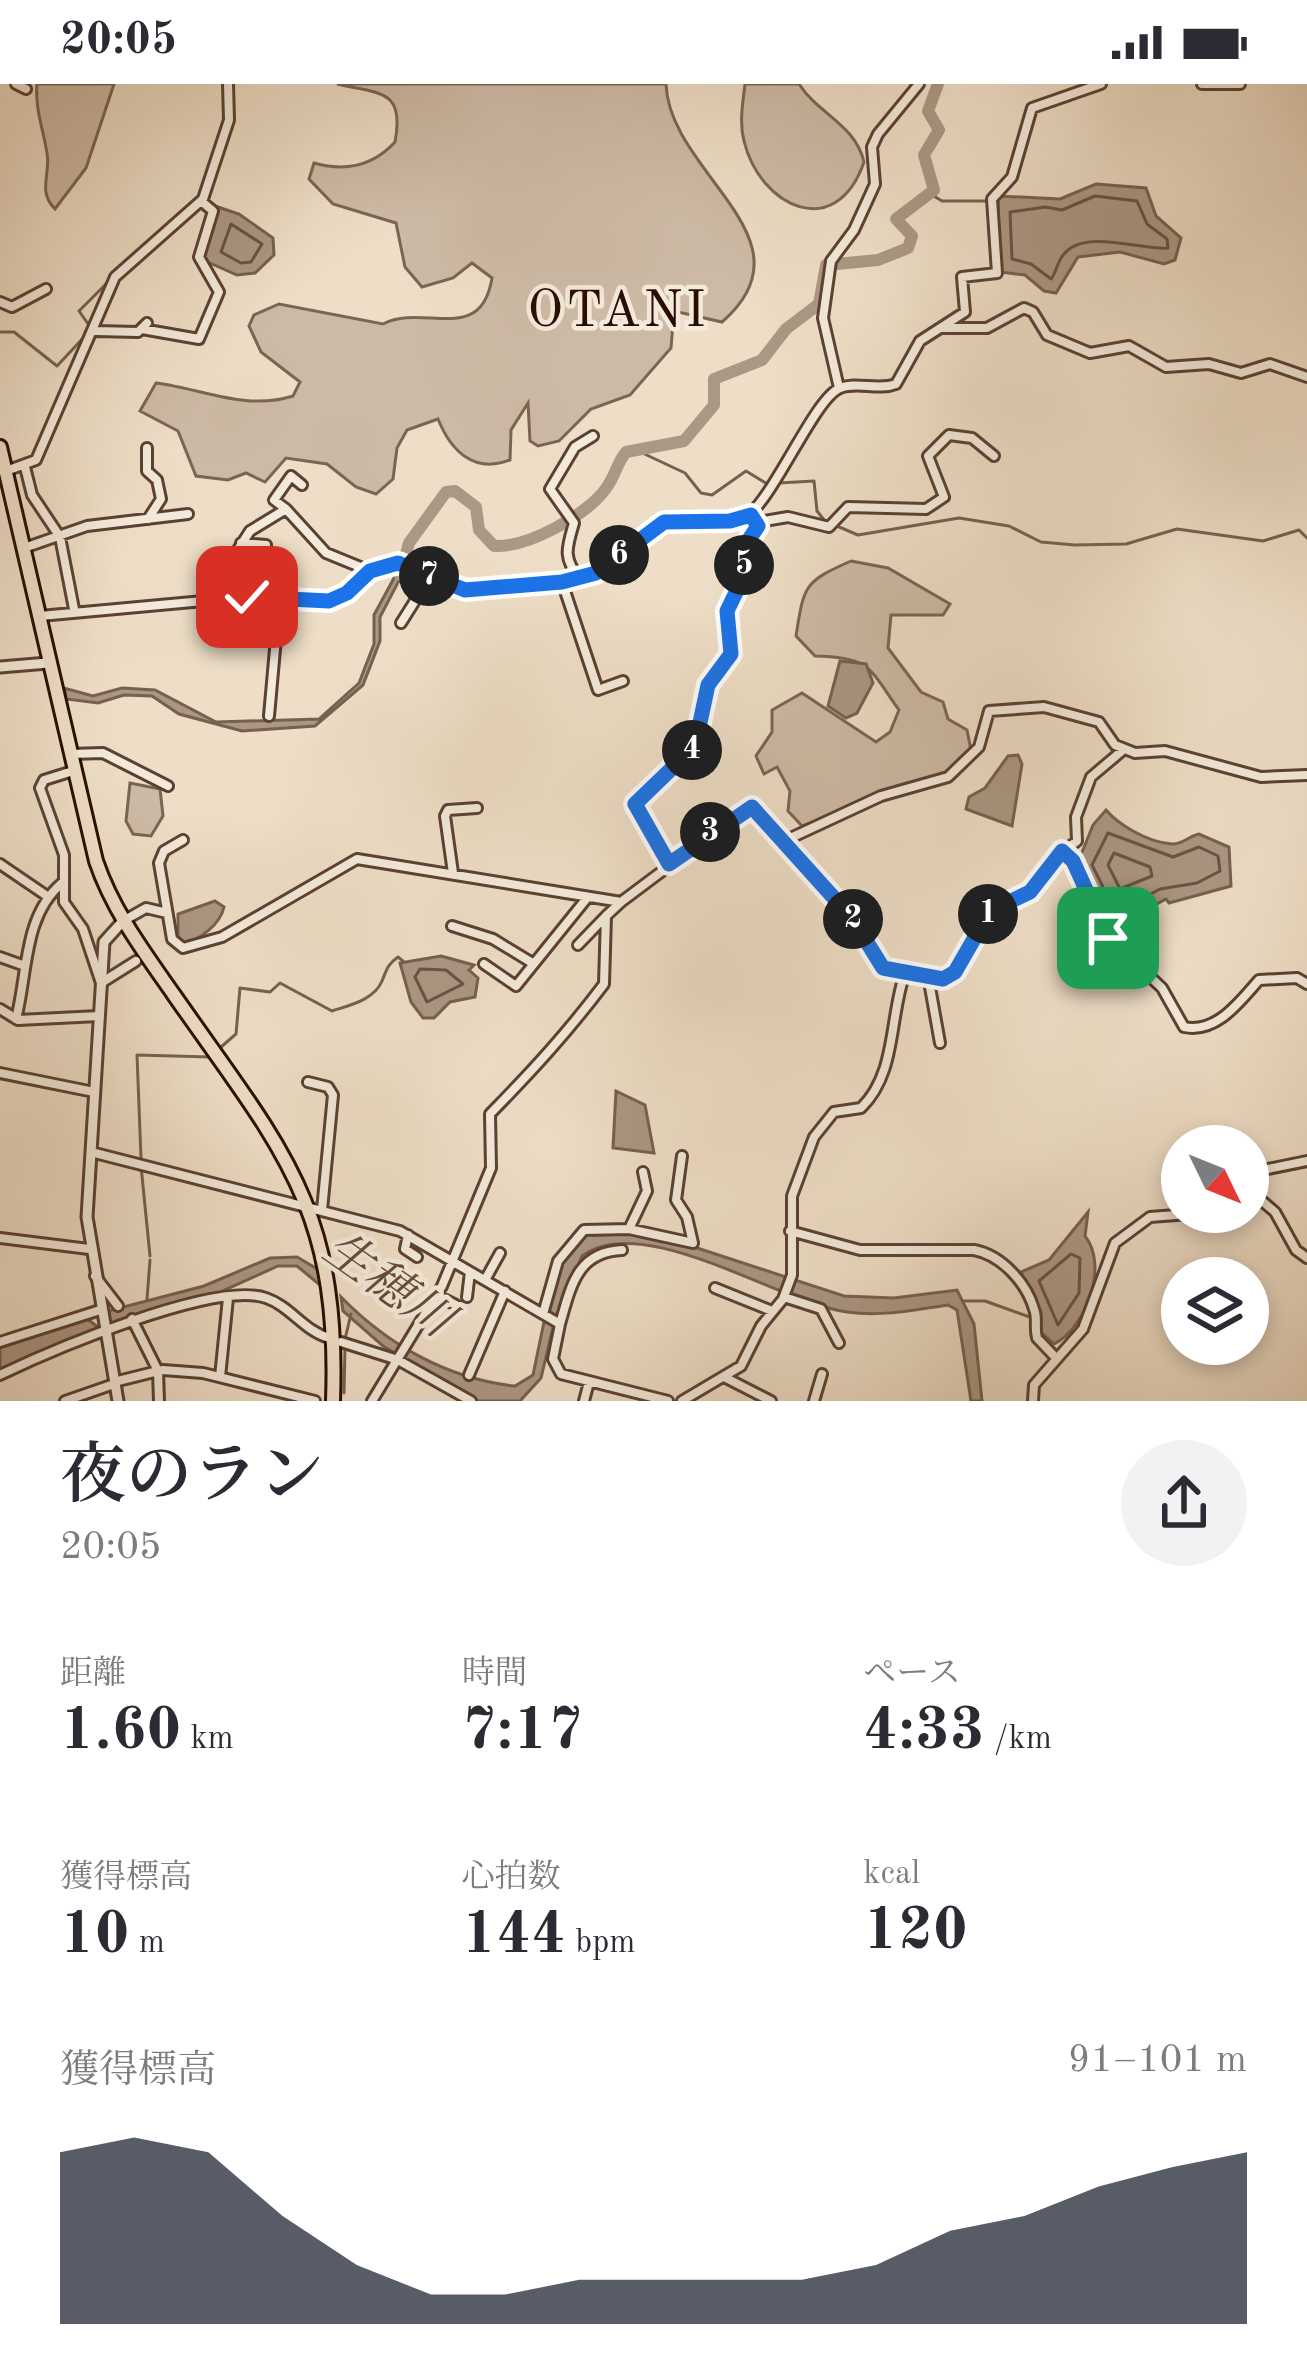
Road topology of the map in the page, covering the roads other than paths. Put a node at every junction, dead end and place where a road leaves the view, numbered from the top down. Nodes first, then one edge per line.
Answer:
1 (228, 84) edge
2 (919, 84) edge
3 (1101, 84) edge
4 (1202, 84) edge
5 (1240, 84) edge
6 (202, 201) junction
7 (46, 289) dead end
8 (0, 302) edge
9 (943, 328) junction
10 (96, 331) junction
11 (1307, 377) edge
12 (839, 388) junction
13 (592, 436) dead end
14 (0, 447) edge
15 (147, 448) dead end
16 (994, 456) dead end
17 (25, 467) junction
18 (6, 471) junction
19 (302, 485) dead end
20 (15, 509) junction
21 (286, 509) junction
22 (0, 514) edge
23 (188, 514) dead end
24 (148, 519) junction
25 (754, 519) junction
26 (60, 537) junction
27 (241, 543) junction
28 (266, 544) dead end
29 (23, 548) junction
30 (251, 567) dead end
31 (370, 571) junction
32 (430, 577) junction
33 (580, 579) junction
34 (562, 582) junction
35 (245, 586) junction
36 (259, 598) junction
37 (74, 609) junction
38 (39, 616) junction
39 (401, 622) dead end
40 (48, 663) junction
41 (0, 667) edge
42 (622, 681) dead end
43 (269, 716) dead end
44 (1123, 750) junction
45 (69, 754) junction
46 (73, 771) junction
47 (1307, 775) edge
48 (168, 785) dead end
49 (477, 808) dead end
50 (183, 840) dead end
51 (784, 841) junction
52 (1062, 851) junction
53 (0, 864) edge
54 (669, 864) junction
55 (453, 873) junction
56 (62, 883) junction
57 (47, 896) junction
58 (587, 898) junction
59 (621, 902) junction
60 (168, 914) junction
61 (606, 916) junction
62 (123, 921) junction
63 (452, 926) dead end
64 (578, 945) dead end
65 (0, 957) edge
66 (136, 962) dead end
67 (484, 964) dead end
68 (534, 964) junction
69 (25, 966) junction
70 (905, 973) junction
71 (928, 976) junction
72 (101, 983) junction
73 (1307, 984) edge
74 (0, 1009) edge
75 (99, 1016) junction
76 (16, 1019) junction
77 (940, 1043) dead end
78 (0, 1073) edge
79 (308, 1082) dead end
80 (94, 1092) junction
81 (92, 1152) junction
82 (682, 1156) dead end
83 (1307, 1161) edge
84 (1269, 1168) edge
85 (644, 1172) dead end
86 (1269, 1207) edge
87 (316, 1209) junction
88 (1161, 1216) edge
89 (413, 1221) dead end
90 (629, 1228) junction
91 (790, 1231) junction
92 (407, 1234) junction
93 (0, 1238) edge
94 (89, 1250) junction
95 (622, 1250) dead end
96 (500, 1253) dead end
97 (417, 1257) dead end
98 (1307, 1258) edge
99 (452, 1262) junction
100 (470, 1272) junction
101 (94, 1275) junction
102 (485, 1280) junction
103 (715, 1288) dead end
104 (505, 1292) junction
105 (436, 1295) junction
106 (784, 1295) junction
107 (467, 1297) dead end
108 (228, 1298) junction
109 (456, 1305) dead end
110 (118, 1306) dead end
111 (772, 1311) junction
112 (100, 1312) junction
113 (544, 1314) junction
114 (132, 1319) junction
115 (558, 1323) junction
116 (104, 1328) junction
117 (328, 1338) dead end
118 (0, 1342) edge
119 (340, 1342) dead end
120 (839, 1342) dead end
121 (398, 1359) junction
122 (1057, 1359) junction
123 (158, 1371) junction
124 (822, 1374) dead end
125 (0, 1375) edge
126 (469, 1375) dead end
127 (220, 1377) junction
128 (726, 1378) junction
129 (589, 1382) junction
130 (114, 1383) junction
131 (64, 1401) edge
132 (118, 1401) edge
133 (158, 1401) edge
134 (315, 1401) edge
135 (333, 1401) edge
136 (372, 1401) edge
137 (471, 1401) edge
138 (584, 1401) edge
139 (668, 1401) edge
140 (682, 1401) edge
141 (771, 1401) edge
142 (814, 1401) edge
143 (1033, 1401) edge

1 - 6 street
2 - 12 street
3 - 9 street
4 - 5 street
6 - 10 street
6 - 10 street
7 - 8 street
9 - 11 street
9 - 12 street
10 - 17 street
12 - 25 street
13 - 33 street
14 - 18 highway
15 - 24 street
16 - 25 street
17 - 18 street
17 - 26 street
18 - 20 highway
19 - 21 street
20 - 22 street
20 - 29 highway
21 - 27 street
21 - 31 street
23 - 24 street
24 - 26 street
25 - 33 street
25 - 54 street
26 - 29 street
26 - 37 street
27 - 28 street
27 - 35 street
29 - 38 highway
30 - 35 street
31 - 32 street
31 - 36 street
32 - 34 street
32 - 39 street
33 - 34 street
34 - 42 street
35 - 36 street
36 - 37 street
36 - 43 street
37 - 38 street
38 - 40 highway
40 - 41 street
40 - 45 highway
44 - 47 street
44 - 51 street
44 - 52 street
45 - 46 highway
45 - 48 street
46 - 56 street
46 - 62 highway
49 - 55 street
50 - 60 street
51 - 54 street
51 - 70 street
52 - 71 street
52 - 73 street
53 - 57 street
54 - 59 street
55 - 58 street
55 - 60 street
56 - 57 street
56 - 72 street
57 - 69 street
58 - 59 street
58 - 68 street
59 - 61 street
60 - 62 street
61 - 64 street
61 - 99 street
62 - 72 street
62 - 87 highway
63 - 68 street
65 - 69 street
66 - 72 street
67 - 68 street
69 - 76 street
70 - 71 street
70 - 91 street
71 - 77 street
72 - 75 street
74 - 76 street
75 - 76 street
75 - 80 street
78 - 80 street
79 - 87 street
80 - 81 street
81 - 87 street
81 - 94 street
82 - 90 street
83 - 84 street
85 - 90 street
86 - 98 street
87 - 92 street
87 - 135 highway
88 - 122 street
89 - 92 street
90 - 113 street
91 - 106 street
91 - 122 street
92 - 97 street
92 - 99 street
93 - 94 street
94 - 101 street
95 - 115 street
96 - 102 street
99 - 100 street
99 - 105 street
100 - 102 street
100 - 107 street
101 - 110 street
101 - 112 street
102 - 104 street
103 - 111 street
104 - 113 street
104 - 126 street
105 - 109 street
105 - 121 street
106 - 111 street
106 - 120 street
108 - 114 street
108 - 117 street
108 - 127 street
111 - 128 street
112 - 116 street
112 - 118 street
113 - 115 street
114 - 116 street
114 - 123 street
115 - 129 street
116 - 125 street
116 - 130 street
119 - 121 street
121 - 136 street
121 - 137 street
122 - 143 street
123 - 127 street
123 - 130 street
123 - 133 street
124 - 142 street
127 - 134 street
128 - 140 street
128 - 141 street
129 - 138 street
129 - 139 street
130 - 131 street
130 - 132 street

